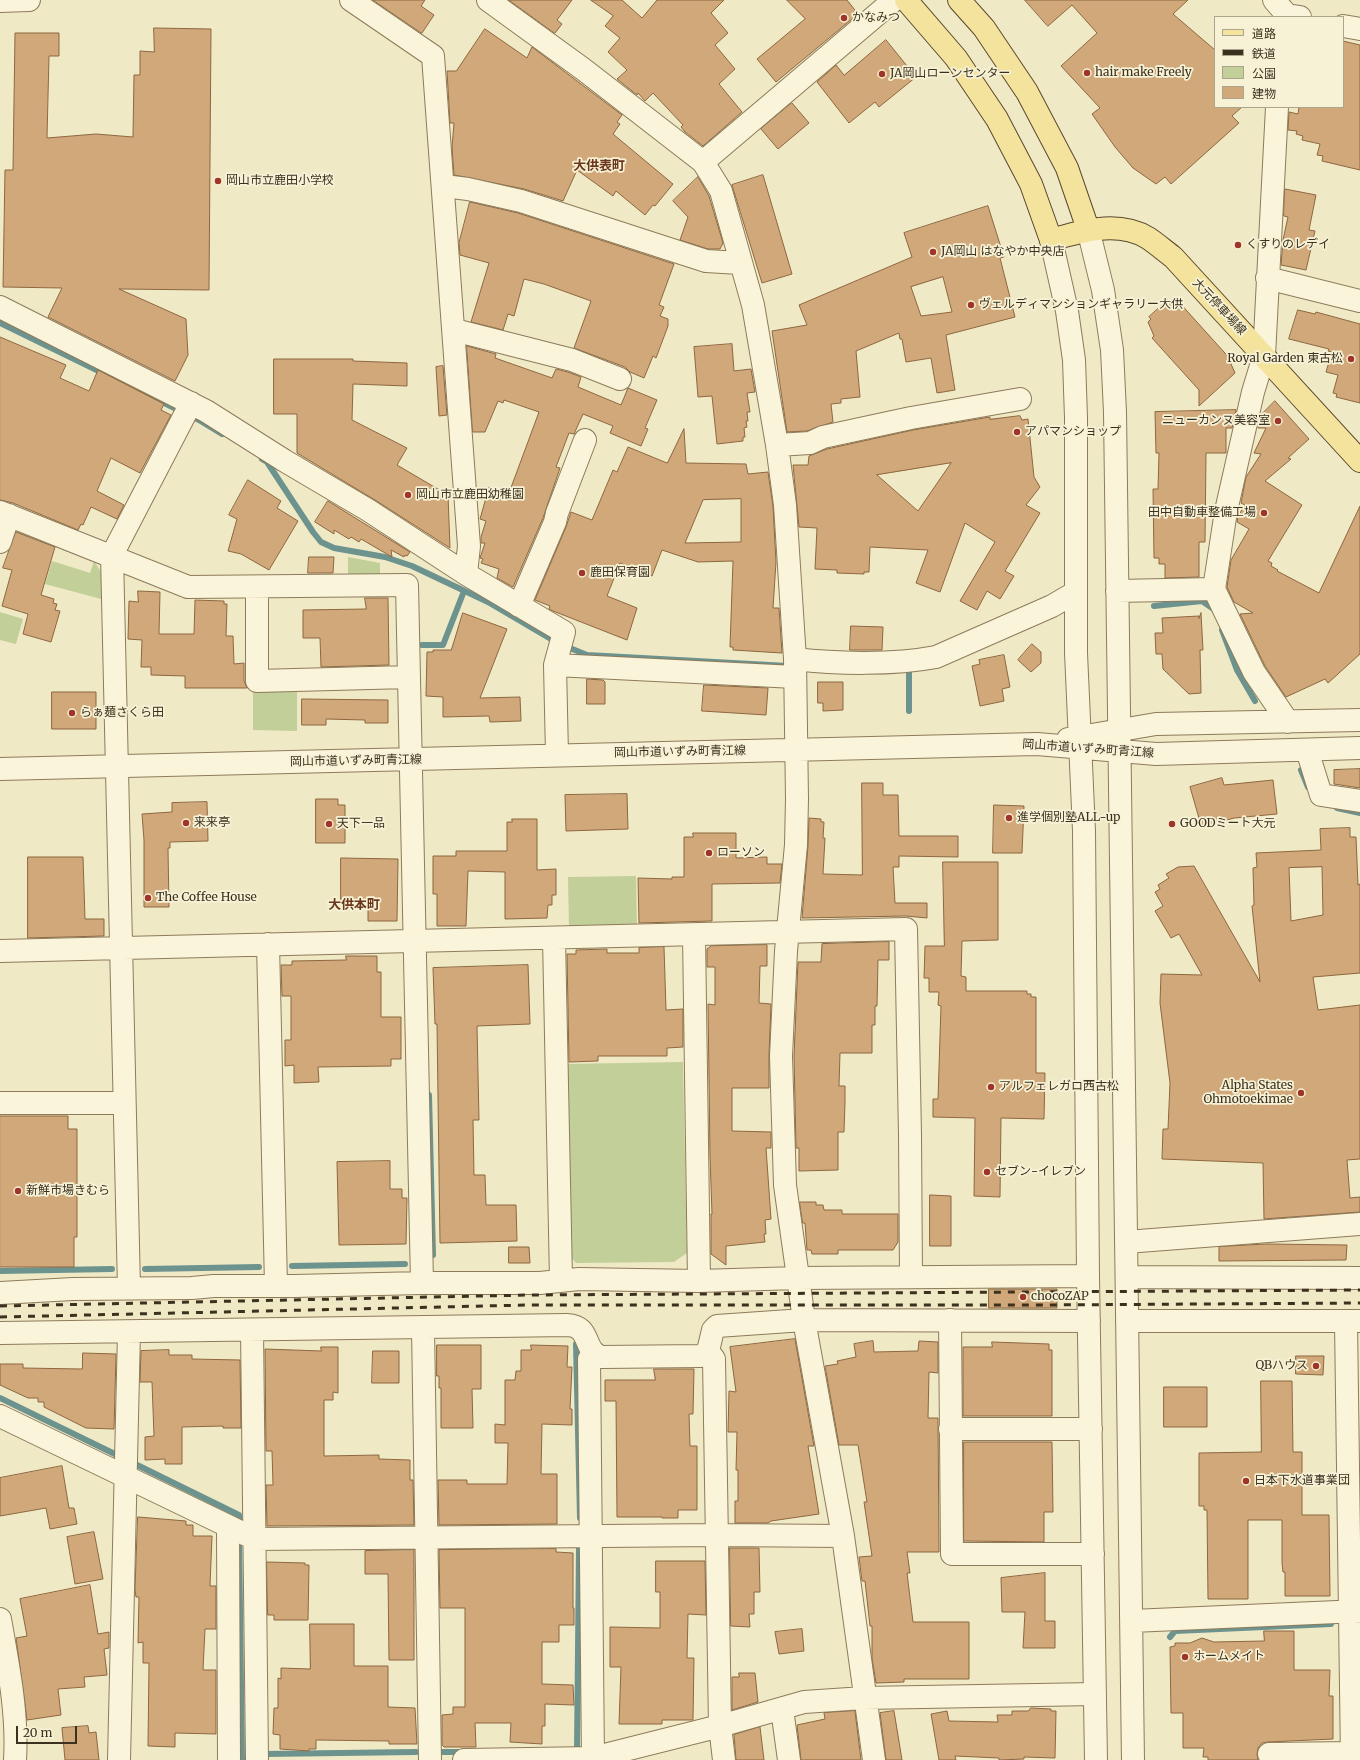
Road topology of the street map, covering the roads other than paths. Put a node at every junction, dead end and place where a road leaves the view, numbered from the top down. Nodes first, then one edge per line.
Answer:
1 (29, 0) edge
2 (351, 0) edge
3 (488, 0) edge
4 (894, 0) edge
5 (906, 0) edge
6 (959, 0) edge
7 (0, 1) edge
8 (1344, 26) edge
9 (1360, 29) edge
10 (1277, 108) edge
11 (703, 162) junction
12 (444, 186) junction
13 (1088, 229) junction
14 (1051, 240) junction
15 (740, 263) junction
16 (1267, 278) junction
17 (1360, 301) edge
18 (0, 307) edge
19 (454, 330) junction
20 (1264, 356) junction
21 (620, 378) dead end
22 (1020, 399) dead end
23 (188, 411) junction
24 (585, 440) dead end
25 (777, 445) junction
26 (1360, 461) edge
27 (4, 514) edge
28 (0, 542) edge
29 (112, 555) junction
30 (466, 574) junction
31 (257, 586) junction
32 (1214, 589) junction
33 (1076, 592) junction
34 (1117, 592) junction
35 (520, 606) junction
36 (559, 651) junction
37 (795, 668) junction
38 (408, 677) junction
39 (1360, 720) edge
40 (1288, 722) junction
41 (1119, 740) junction
42 (1080, 742) junction
43 (1360, 748) edge
44 (797, 749) junction
45 (1307, 750) junction
46 (557, 755) junction
47 (411, 760) junction
48 (117, 766) junction
49 (0, 769) edge
50 (1360, 801) edge
51 (788, 933) junction
52 (694, 935) junction
53 (554, 938) junction
54 (416, 941) junction
55 (268, 944) junction
56 (120, 950) junction
57 (0, 951) edge
58 (0, 1103) edge
59 (124, 1103) junction
60 (1360, 1224) edge
61 (1126, 1242) junction
62 (911, 1276) junction
63 (1088, 1276) junction
64 (1127, 1277) junction
65 (798, 1278) junction
66 (1360, 1278) edge
67 (561, 1280) junction
68 (699, 1281) junction
69 (422, 1283) junction
70 (276, 1286) junction
71 (129, 1288) junction
72 (0, 1293) edge
73 (804, 1320) junction
74 (950, 1320) junction
75 (1089, 1321) junction
76 (1127, 1321) junction
77 (1353, 1321) edge
78 (423, 1328) junction
79 (252, 1330) junction
80 (129, 1332) junction
81 (0, 1334) edge
82 (708, 1351) junction
83 (593, 1353) junction
84 (0, 1416) edge
85 (950, 1429) junction
86 (1091, 1429) junction
87 (127, 1465) junction
88 (241, 1534) junction
89 (717, 1535) junction
90 (590, 1536) junction
91 (843, 1536) junction
92 (427, 1538) junction
93 (1093, 1554) junction
94 (1355, 1611) edge
95 (0, 1619) edge
96 (1132, 1621) junction
97 (1095, 1694) junction
98 (864, 1698) junction
99 (782, 1709) junction
100 (720, 1726) junction
101 (1269, 1754) dead end
102 (1352, 1757) edge
103 (593, 1759) edge
104 (15, 1760) edge
105 (119, 1760) edge
106 (229, 1760) edge
107 (257, 1760) edge
108 (430, 1760) edge
109 (464, 1760) edge
110 (724, 1760) edge
111 (790, 1760) edge
112 (874, 1760) edge
113 (1096, 1760) edge
114 (1133, 1760) edge

1 - 7 street
2 - 12 street
3 - 11 street
4 - 11 street
5 - 14 main road
6 - 13 main road
8 - 9 street
10 - 16 street
11 - 15 street
12 - 15 street
12 - 19 street
13 - 14 main road, 大元停車場線
13 - 20 main road, 大元停車場線
13 - 34 street
14 - 33 street
15 - 25 street
16 - 17 street
16 - 20 street
18 - 23 street
19 - 21 street
19 - 30 street
20 - 26 main road, 大元停車場線
20 - 32 street
22 - 25 street
23 - 29 street
23 - 30 street
24 - 35 street
25 - 37 street
27 - 28 street
27 - 29 street
29 - 31 street
29 - 48 street
30 - 35 street
31 - 38 street
31 - 38 street
32 - 34 street
32 - 40 street
33 - 37 street
33 - 42 street
34 - 41 street
35 - 36 street
36 - 37 street
36 - 46 street
37 - 44 street
38 - 47 street
39 - 40 street
40 - 41 street
41 - 42 street, 岡山市道いずみ町青江線
41 - 45 street, 岡山市道いずみ町青江線
41 - 61 street
42 - 44 street, 岡山市道いずみ町青江線
42 - 63 street
43 - 45 street, 岡山市道いずみ町青江線
44 - 46 street, 岡山市道いずみ町青江線
44 - 51 street
45 - 50 street
46 - 47 street, 岡山市道いずみ町青江線
47 - 48 street, 岡山市道いずみ町青江線
47 - 54 street
48 - 49 street, 岡山市道いずみ町青江線
48 - 56 street
51 - 52 street
51 - 62 street
51 - 65 street
52 - 53 street
52 - 68 street
53 - 54 street
53 - 67 street
54 - 55 street
54 - 69 street
55 - 56 street
55 - 70 street
56 - 57 street
56 - 59 street
58 - 59 street
59 - 71 street
60 - 61 street
61 - 64 street
62 - 63 street
62 - 65 street
63 - 75 street
64 - 66 street
64 - 76 street
65 - 68 street
65 - 73 street
67 - 68 street
67 - 69 street
69 - 70 street
70 - 71 street
71 - 72 street
73 - 74 street
73 - 82 street
73 - 91 street
74 - 75 street
74 - 85 street
75 - 86 street
76 - 77 street
76 - 96 street
77 - 94 street
78 - 79 street
78 - 83 street
78 - 92 street
79 - 80 street
79 - 88 street
80 - 81 street
80 - 87 street
82 - 83 street
82 - 89 street
83 - 90 street
84 - 87 street
85 - 86 street
85 - 93 street
86 - 93 street
87 - 88 street
87 - 105 street
88 - 92 street
88 - 106 street
88 - 107 street
89 - 90 street
89 - 91 street
89 - 100 street
90 - 92 street
90 - 103 street
91 - 98 street
92 - 108 street
93 - 97 street
94 - 96 street
94 - 102 street
95 - 104 street
96 - 114 street
97 - 98 street
97 - 113 street
98 - 99 street
98 - 112 street
99 - 100 street
99 - 111 street
100 - 103 street
100 - 110 street
101 - 102 street
103 - 109 street

